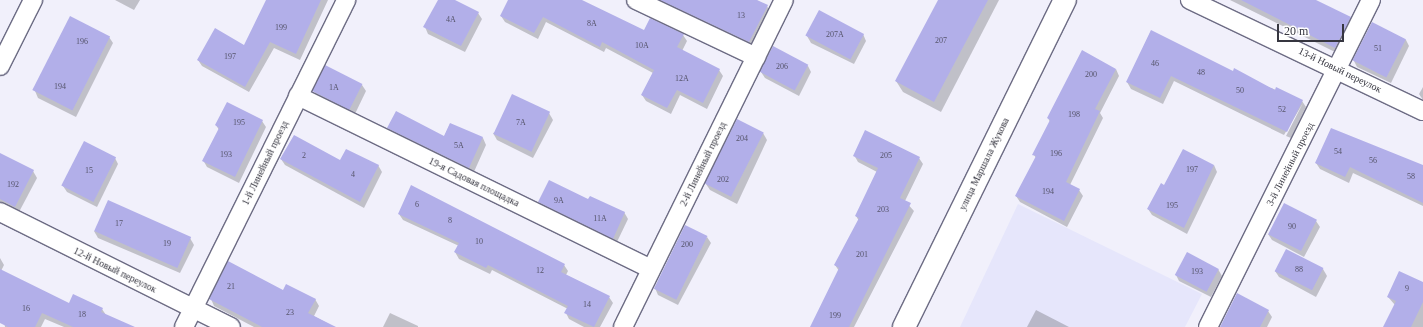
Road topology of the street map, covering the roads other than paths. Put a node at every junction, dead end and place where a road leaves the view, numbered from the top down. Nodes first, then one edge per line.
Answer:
1 (33, 0) edge
2 (346, 0) edge
3 (636, 0) edge
4 (784, 0) edge
5 (1065, 0) edge
6 (1190, 0) edge
7 (1371, 0) edge
8 (756, 58) junction
9 (0, 66) edge
10 (1338, 69) junction
11 (298, 96) junction
12 (1423, 111) edge
13 (0, 212) edge
14 (651, 269) junction
15 (194, 309) junction
16 (184, 327) edge
17 (230, 327) edge
18 (623, 327) edge
19 (904, 327) edge
20 (1208, 327) edge

1 - 9 street
2 - 11 street, 1-й Линейный проезд
3 - 8 street
4 - 8 street, 2-й Линейный проезд
5 - 19 main road, улица Маршала Жукова
6 - 10 street, 13-й Новый переулок
7 - 10 street, 3-й Линейный проезд
8 - 14 street, 2-й Линейный проезд
10 - 12 street, 13-й Новый переулок
10 - 20 street, 3-й Линейный проезд
11 - 14 street, 19-я Садовая площадка
11 - 15 street, 1-й Линейный проезд
13 - 15 street, 12-й Новый переулок
14 - 18 street, 2-й Линейный проезд
15 - 16 street, 1-й Линейный проезд
15 - 17 street, 12-й Новый переулок

